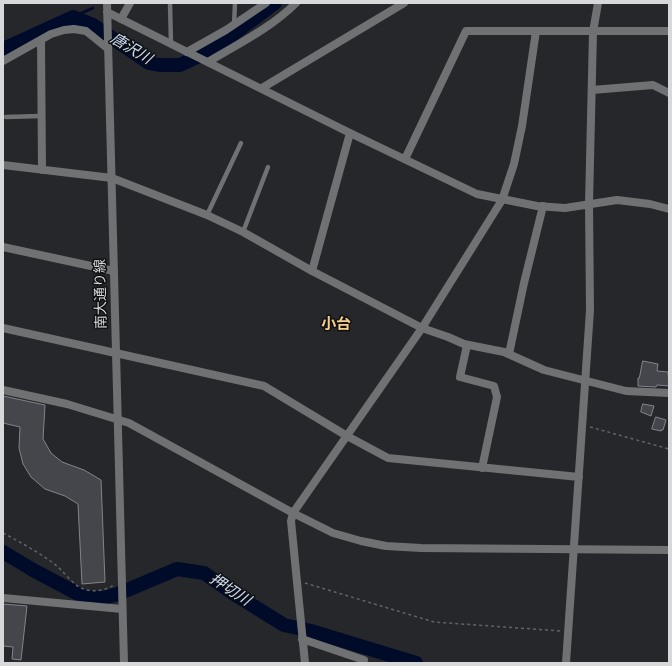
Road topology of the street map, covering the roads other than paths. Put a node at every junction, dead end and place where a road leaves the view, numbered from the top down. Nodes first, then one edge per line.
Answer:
1 (107, 3) edge
2 (130, 3) edge
3 (170, 3) edge
4 (235, 3) edge
5 (266, 3) edge
6 (296, 3) edge
7 (404, 3) edge
8 (598, 3) edge
9 (107, 12) junction
10 (121, 19) junction
11 (234, 25) junction
12 (536, 31) junction
13 (669, 31) edge
14 (593, 32) junction
15 (41, 40) junction
16 (172, 44) junction
17 (107, 45) junction
18 (189, 52) junction
19 (3, 61) edge
20 (206, 61) junction
21 (262, 88) junction
22 (592, 90) junction
23 (669, 93) edge
24 (41, 116) junction
25 (6, 118) dead end
26 (350, 133) junction
27 (241, 143) dead end
28 (405, 159) junction
29 (3, 165) edge
30 (268, 167) dead end
31 (42, 170) junction
32 (112, 178) junction
33 (502, 200) junction
34 (589, 204) junction
35 (543, 206) junction
36 (669, 209) edge
37 (207, 215) junction
38 (244, 232) junction
39 (3, 247) edge
40 (114, 271) junction
41 (312, 272) junction
42 (3, 328) edge
43 (422, 328) junction
44 (467, 345) junction
45 (116, 354) junction
46 (509, 354) junction
47 (586, 381) junction
48 (3, 390) edge
49 (669, 393) edge
50 (116, 420) junction
51 (347, 436) junction
52 (482, 468) junction
53 (579, 477) junction
54 (293, 513) junction
55 (574, 549) junction
56 (669, 550) edge
57 (3, 598) edge
58 (122, 609) junction
59 (302, 637) junction
60 (364, 660) dead end
61 (124, 663) edge
62 (305, 663) edge
63 (566, 663) edge

1 - 9 street, 南大通り線
2 - 10 street
3 - 16 lane
4 - 11 lane
5 - 11 street
6 - 20 street
7 - 21 street
8 - 14 street
9 - 10 street
9 - 17 street, 南大通り線
10 - 16 street
11 - 18 street
12 - 14 street
12 - 28 street
12 - 33 street
13 - 14 street
14 - 22 street
15 - 17 street
15 - 19 street
15 - 24 street
16 - 18 street
17 - 32 street, 南大通り線
18 - 20 street
20 - 21 street
21 - 26 street
22 - 23 street
22 - 34 street
24 - 25 lane
24 - 31 street
26 - 28 street
26 - 41 street
27 - 37 lane
28 - 33 street
29 - 31 street
30 - 38 lane
31 - 32 street
32 - 37 street
32 - 40 street, 南大通り線
33 - 35 street
33 - 43 street
34 - 35 street
34 - 36 street
34 - 47 street
35 - 46 street
37 - 38 street
38 - 41 street
39 - 40 street
40 - 45 street, 南大通り線
41 - 43 street
42 - 45 street
43 - 44 street
43 - 51 street
44 - 46 street
44 - 52 street
45 - 50 street, 南大通り線
45 - 51 street
46 - 47 street
47 - 49 street
47 - 53 street
48 - 50 street
50 - 54 street
50 - 58 street, 南大通り線
51 - 52 street
51 - 54 street
52 - 53 street
53 - 55 street
54 - 55 street
54 - 59 street
55 - 56 street
55 - 63 street
57 - 58 street
58 - 61 street
59 - 60 street
59 - 62 street

